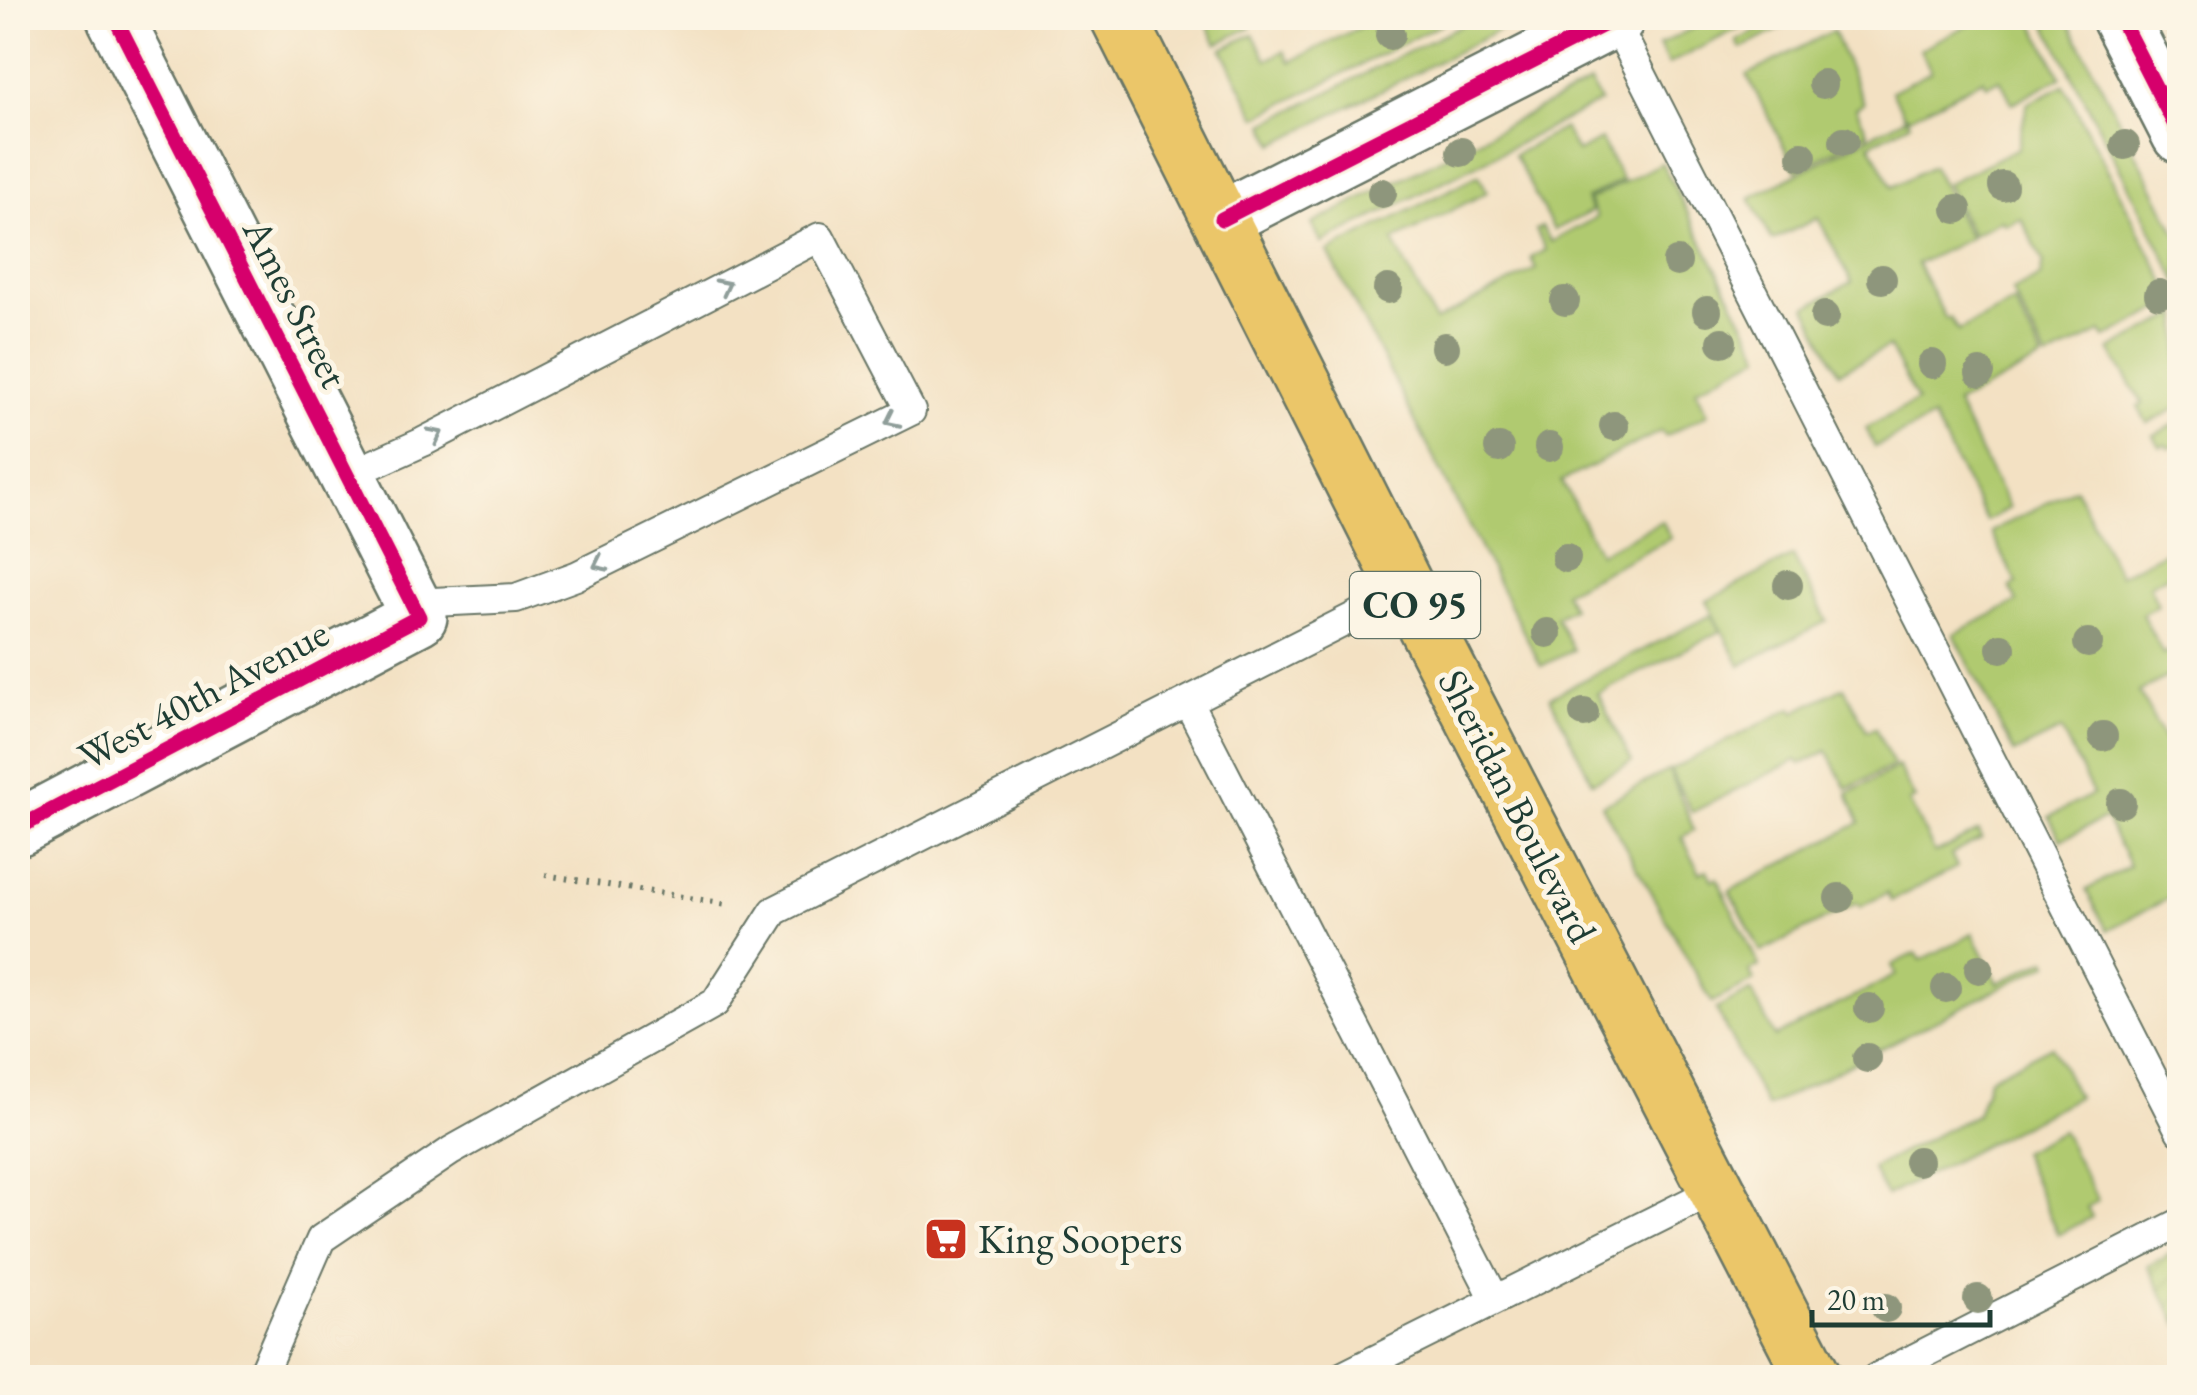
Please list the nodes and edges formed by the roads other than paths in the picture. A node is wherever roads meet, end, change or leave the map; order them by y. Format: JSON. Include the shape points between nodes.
{"nodes":[{"id":1,"x":115,"y":18,"type":"edge"},
{"id":2,"x":1119,"y":18,"type":"edge"},
{"id":3,"x":1615,"y":18,"type":"edge"},
{"id":4,"x":2120,"y":18,"type":"edge"},
{"id":5,"x":2180,"y":135,"type":"edge"},
{"id":6,"x":1222,"y":219,"type":"junction"},
{"id":7,"x":347,"y":476,"type":"junction"},
{"id":8,"x":1407,"y":590,"type":"junction"},
{"id":9,"x":415,"y":610,"type":"junction"},
{"id":10,"x":1188,"y":702,"type":"junction"},
{"id":11,"x":18,"y":828,"type":"edge"},
{"id":12,"x":2180,"y":1132,"type":"edge"},
{"id":13,"x":1716,"y":1189,"type":"junction"},
{"id":14,"x":2180,"y":1223,"type":"edge"},
{"id":15,"x":1495,"y":1299,"type":"junction"},
{"id":16,"x":254,"y":1378,"type":"edge"},
{"id":17,"x":1338,"y":1378,"type":"edge"},
{"id":18,"x":1814,"y":1378,"type":"edge"},
{"id":19,"x":1876,"y":1378,"type":"edge"}],
"edges":[{"from":1,"to":7,"type":"street","name":"Ames Street"},
{"from":2,"to":6,"type":"main road","name":"Sheridan Boulevard","number":"CO 95"},
{"from":3,"to":6,"type":"street"},
{"from":3,"to":12,"type":"lane"},
{"from":4,"to":5,"type":"street"},
{"from":6,"to":8,"type":"main road","name":"Sheridan Boulevard","number":"CO 95"},
{"from":7,"to":9,"type":"street","name":"Ames Street"},
{"from":7,"to":9,"type":"lane","one_way":true,"via":[[820,237],[911,411],[576,576],[516,598]]},
{"from":8,"to":10,"type":"lane"},
{"from":8,"to":13,"type":"main road","name":"Sheridan Boulevard","number":"CO 95"},
{"from":9,"to":11,"type":"street","name":"West 40th Avenue"},
{"from":10,"to":15,"type":"lane"},
{"from":10,"to":16,"type":"lane","via":[[774,911],[715,1003],[452,1152],[321,1239],[262,1374]]},
{"from":13,"to":15,"type":"lane"},
{"from":13,"to":18,"type":"main road","name":"Sheridan Boulevard","number":"CO 95"},
{"from":14,"to":19,"type":"lane"},
{"from":15,"to":17,"type":"lane"}]}
